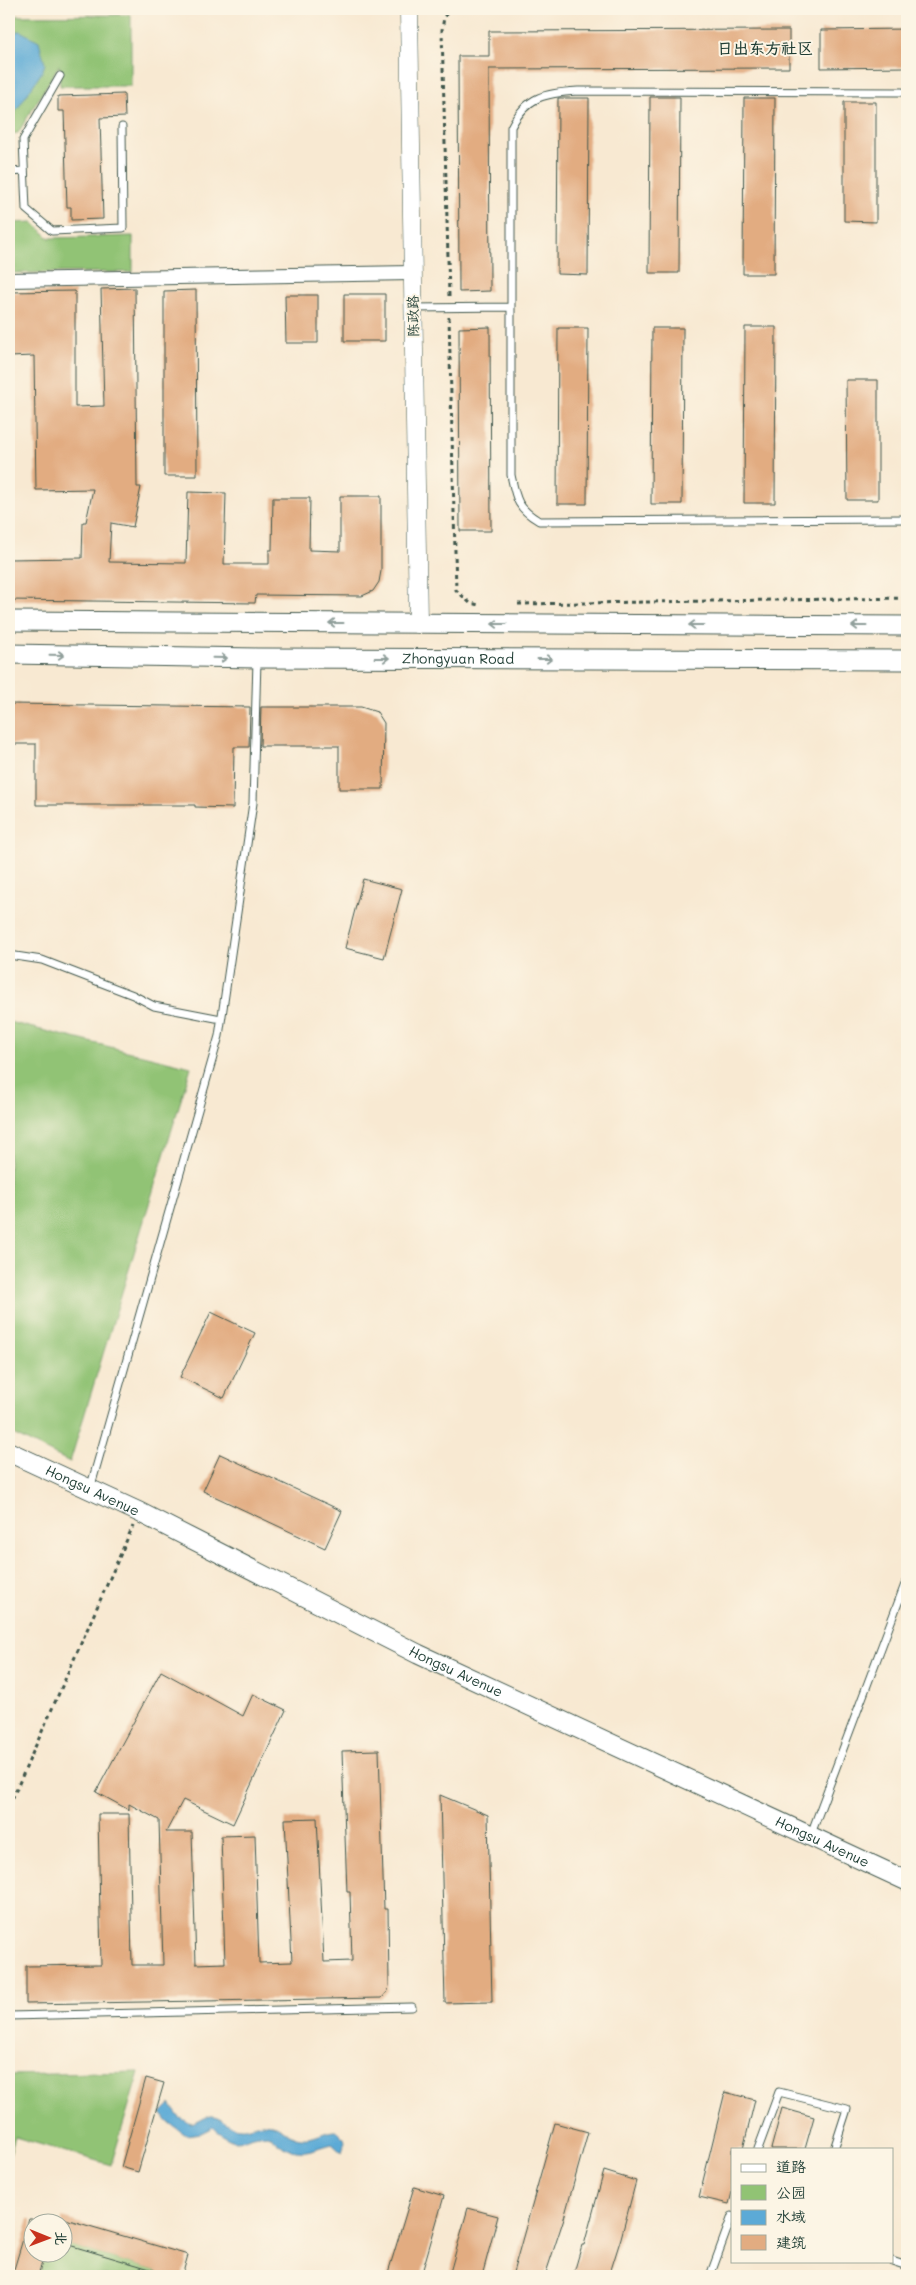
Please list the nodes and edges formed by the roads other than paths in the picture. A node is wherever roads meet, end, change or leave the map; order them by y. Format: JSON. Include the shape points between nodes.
{"nodes":[{"id":1,"x":409,"y":9,"type":"edge"},
{"id":2,"x":60,"y":76,"type":"dead end"},
{"id":3,"x":907,"y":96,"type":"edge"},
{"id":4,"x":122,"y":127,"type":"dead end"},
{"id":5,"x":24,"y":171,"type":"junction"},
{"id":6,"x":9,"y":172,"type":"edge"},
{"id":7,"x":413,"y":273,"type":"junction"},
{"id":8,"x":9,"y":280,"type":"edge"},
{"id":9,"x":510,"y":307,"type":"junction"},
{"id":10,"x":413,"y":308,"type":"junction"},
{"id":11,"x":907,"y":519,"type":"edge"},
{"id":12,"x":9,"y":620,"type":"edge"},
{"id":13,"x":418,"y":624,"type":"junction"},
{"id":14,"x":907,"y":626,"type":"edge"},
{"id":15,"x":9,"y":654,"type":"edge"},
{"id":16,"x":257,"y":658,"type":"junction"},
{"id":17,"x":907,"y":660,"type":"edge"},
{"id":18,"x":9,"y":955,"type":"edge"},
{"id":19,"x":222,"y":1019,"type":"junction"},
{"id":20,"x":9,"y":1452,"type":"edge"},
{"id":21,"x":90,"y":1489,"type":"junction"},
{"id":22,"x":907,"y":1579,"type":"edge"},
{"id":23,"x":810,"y":1836,"type":"junction"},
{"id":24,"x":907,"y":1881,"type":"edge"},
{"id":25,"x":412,"y":2007,"type":"dead end"},
{"id":26,"x":9,"y":2016,"type":"edge"},
{"id":27,"x":758,"y":2148,"type":"edge"},
{"id":28,"x":834,"y":2148,"type":"edge"},
{"id":29,"x":731,"y":2219,"type":"edge"},
{"id":30,"x":894,"y":2262,"type":"edge"},
{"id":31,"x":907,"y":2266,"type":"edge"},
{"id":32,"x":710,"y":2276,"type":"edge"}],
"edges":[{"from":1,"to":7,"type":"street","name":"陈政路"},
{"from":2,"to":5,"type":"lane","via":[[23,140]]},
{"from":3,"to":9,"type":"lane","via":[[902,92],[578,91],[549,93],[529,102],[511,128]]},
{"from":4,"to":5,"type":"lane","via":[[123,228],[52,231],[26,209]]},
{"from":5,"to":6,"type":"lane"},
{"from":7,"to":8,"type":"street"},
{"from":7,"to":10,"type":"street","name":"陈政路"},
{"from":9,"to":10,"type":"lane"},
{"from":9,"to":11,"type":"lane","via":[[511,475],[516,498],[525,513],[539,521]]},
{"from":10,"to":13,"type":"street","name":"陈政路"},
{"from":13,"to":12,"type":"main road","one_way":true},
{"from":14,"to":13,"type":"main road","one_way":true},
{"from":15,"to":16,"type":"main road","name":"Zhongyuan Road","one_way":true},
{"from":16,"to":17,"type":"main road","name":"Zhongyuan Road","one_way":true},
{"from":16,"to":19,"type":"lane","via":[[253,803]]},
{"from":18,"to":19,"type":"lane","via":[[42,960],[154,1006]]},
{"from":19,"to":21,"type":"lane"},
{"from":20,"to":21,"type":"main road","name":"Hongsu Avenue"},
{"from":21,"to":23,"type":"main road","name":"Hongsu Avenue","via":[[418,1654]]},
{"from":22,"to":23,"type":"lane"},
{"from":23,"to":24,"type":"main road","name":"Hongsu Avenue"},
{"from":25,"to":26,"type":"lane"},
{"from":27,"to":28,"type":"lane","via":[[779,2092],[847,2109]]},
{"from":29,"to":32,"type":"lane"},
{"from":30,"to":31,"type":"lane"}]}
